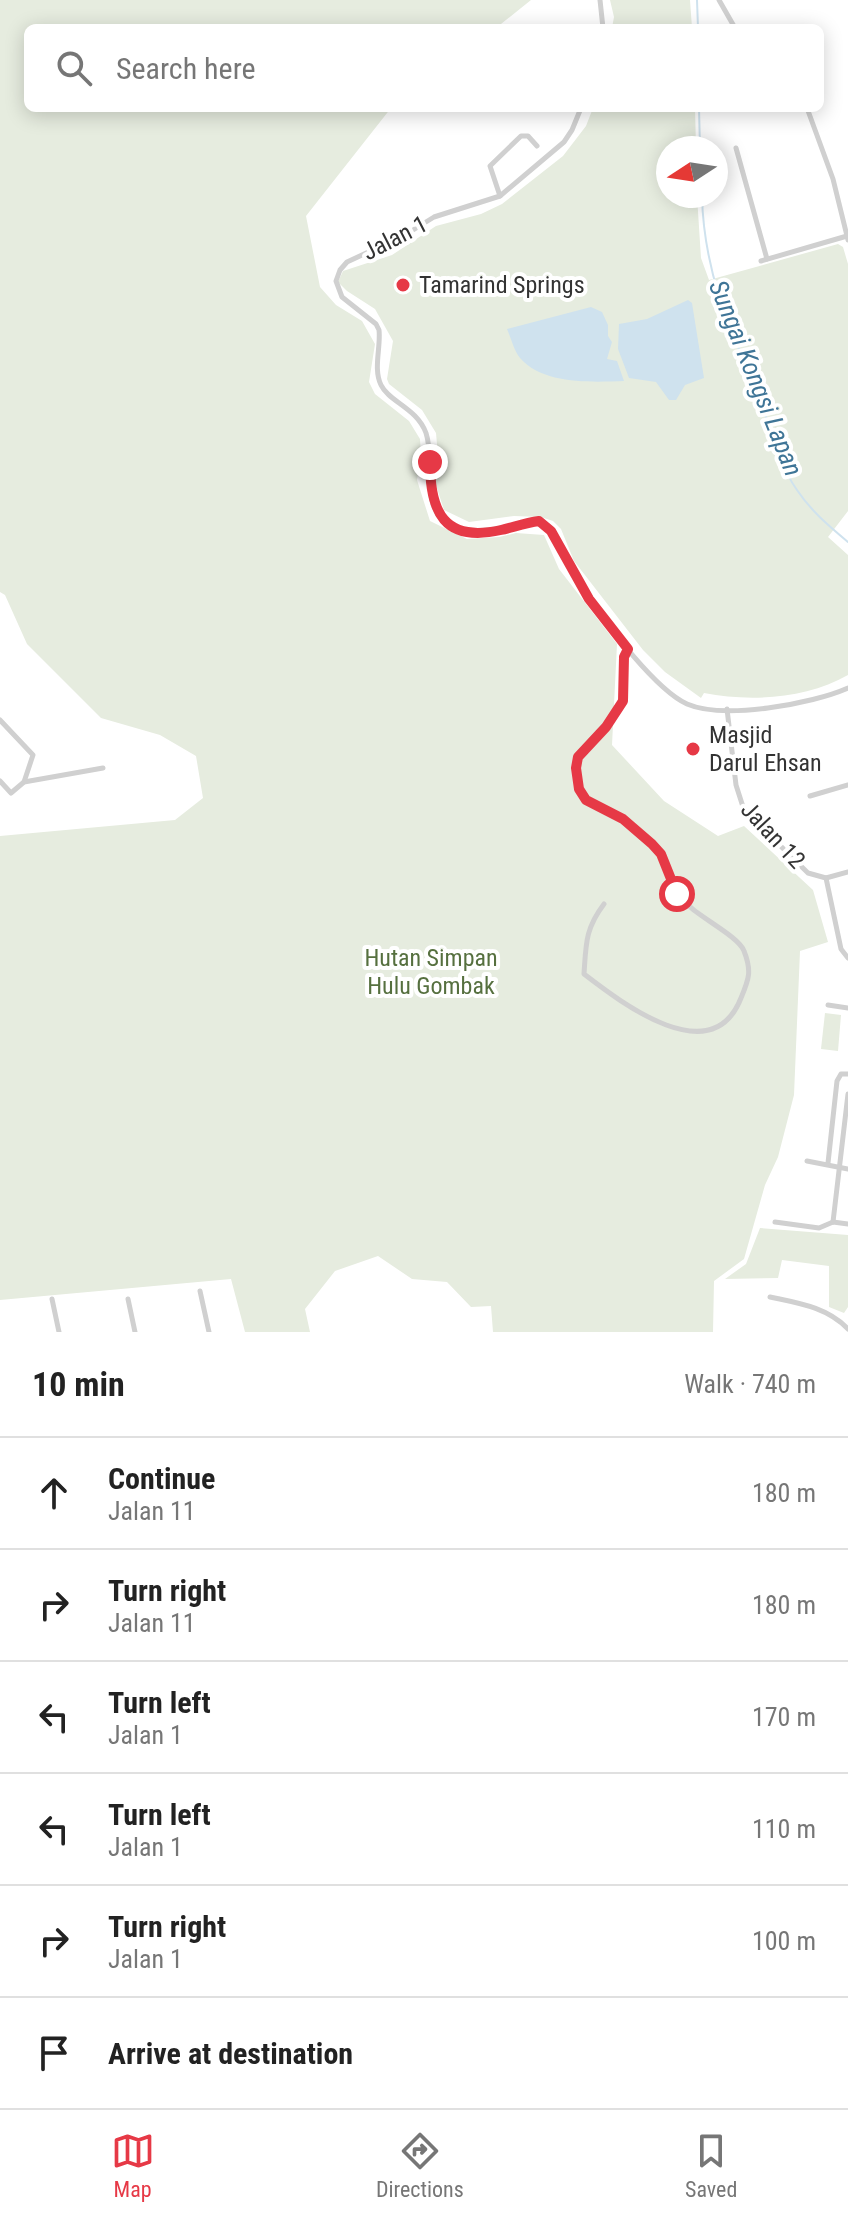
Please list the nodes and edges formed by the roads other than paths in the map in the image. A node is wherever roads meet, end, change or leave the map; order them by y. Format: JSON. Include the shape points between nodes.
{"nodes":[{"id":1,"x":600,"y":0,"type":"edge"},
{"id":2,"x":719,"y":0,"type":"edge"},
{"id":3,"x":603,"y":24,"type":"edge"},
{"id":4,"x":733,"y":24,"type":"edge"},
{"id":5,"x":578,"y":112,"type":"edge"},
{"id":6,"x":808,"y":112,"type":"edge"},
{"id":7,"x":537,"y":146,"type":"dead end"},
{"id":8,"x":736,"y":148,"type":"dead end"},
{"id":9,"x":500,"y":196,"type":"junction"},
{"id":10,"x":847,"y":238,"type":"edge"},
{"id":11,"x":628,"y":649,"type":"junction"},
{"id":12,"x":848,"y":688,"type":"edge"},
{"id":13,"x":727,"y":709,"type":"junction"},
{"id":14,"x":0,"y":720,"type":"edge"},
{"id":15,"x":103,"y":768,"type":"dead end"},
{"id":16,"x":0,"y":781,"type":"edge"},
{"id":17,"x":24,"y":782,"type":"junction"},
{"id":18,"x":848,"y":785,"type":"edge"},
{"id":19,"x":810,"y":796,"type":"dead end"},
{"id":20,"x":848,"y":872,"type":"edge"},
{"id":21,"x":826,"y":878,"type":"junction"},
{"id":22,"x":604,"y":904,"type":"dead end"},
{"id":23,"x":848,"y":958,"type":"edge"},
{"id":24,"x":828,"y":1005,"type":"dead end"},
{"id":25,"x":848,"y":1008,"type":"edge"},
{"id":26,"x":848,"y":1074,"type":"edge"},
{"id":27,"x":848,"y":1094,"type":"edge"},
{"id":28,"x":847,"y":1115,"type":"edge"},
{"id":29,"x":807,"y":1161,"type":"dead end"},
{"id":30,"x":828,"y":1163,"type":"junction"},
{"id":31,"x":839,"y":1168,"type":"junction"},
{"id":32,"x":848,"y":1169,"type":"edge"},
{"id":33,"x":775,"y":1222,"type":"dead end"},
{"id":34,"x":833,"y":1222,"type":"junction"},
{"id":35,"x":848,"y":1224,"type":"edge"},
{"id":36,"x":200,"y":1291,"type":"dead end"},
{"id":37,"x":770,"y":1297,"type":"dead end"},
{"id":38,"x":52,"y":1299,"type":"dead end"},
{"id":39,"x":128,"y":1299,"type":"dead end"},
{"id":40,"x":848,"y":1329,"type":"edge"},
{"id":41,"x":59,"y":1332,"type":"edge"},
{"id":42,"x":135,"y":1332,"type":"edge"},
{"id":43,"x":209,"y":1332,"type":"edge"}],
"edges":[{"from":1,"to":3,"type":"street"},
{"from":2,"to":4,"type":"street"},
{"from":5,"to":9,"type":"street","name":"Jalan 1","via":[[564,142]]},
{"from":6,"to":10,"type":"street"},
{"from":7,"to":9,"type":"street","via":[[521,136],[490,166]]},
{"from":8,"to":10,"type":"street","via":[[764,260]]},
{"from":9,"to":11,"type":"street","name":"Jalan 1","via":[[434,217],[347,262],[337,289],[376,324],[379,381],[425,431],[430,490],[441,518],[462,532],[476,533],[539,521],[551,531],[589,599]]},
{"from":11,"to":13,"type":"street","name":"Jalan 1","via":[[686,704]]},
{"from":11,"to":22,"type":"street","via":[[623,701],[578,757],[579,789],[586,800],[623,819],[652,844],[677,894],[740,944],[750,975],[728,1021],[704,1031],[647,1019],[584,974],[586,939]]},
{"from":12,"to":13,"type":"street","name":"Jalan 1","via":[[794,705]]},
{"from":13,"to":21,"type":"street","name":"Jalan 12","via":[[744,810],[808,873]]},
{"from":14,"to":17,"type":"street","via":[[33,755]]},
{"from":15,"to":17,"type":"street"},
{"from":16,"to":17,"type":"street","via":[[11,793]]},
{"from":18,"to":19,"type":"street"},
{"from":20,"to":21,"type":"street","name":"Jalan 12"},
{"from":21,"to":23,"type":"street","via":[[841,949]]},
{"from":24,"to":25,"type":"street"},
{"from":26,"to":30,"type":"street","via":[[837,1081]]},
{"from":27,"to":28,"type":"street"},
{"from":28,"to":31,"type":"street"},
{"from":29,"to":30,"type":"street"},
{"from":30,"to":31,"type":"street"},
{"from":31,"to":32,"type":"street"},
{"from":31,"to":34,"type":"street"},
{"from":33,"to":34,"type":"street","via":[[819,1228]]},
{"from":34,"to":35,"type":"street"},
{"from":36,"to":43,"type":"street"},
{"from":37,"to":40,"type":"street","via":[[814,1307]]},
{"from":38,"to":41,"type":"street"},
{"from":39,"to":42,"type":"street"}]}
